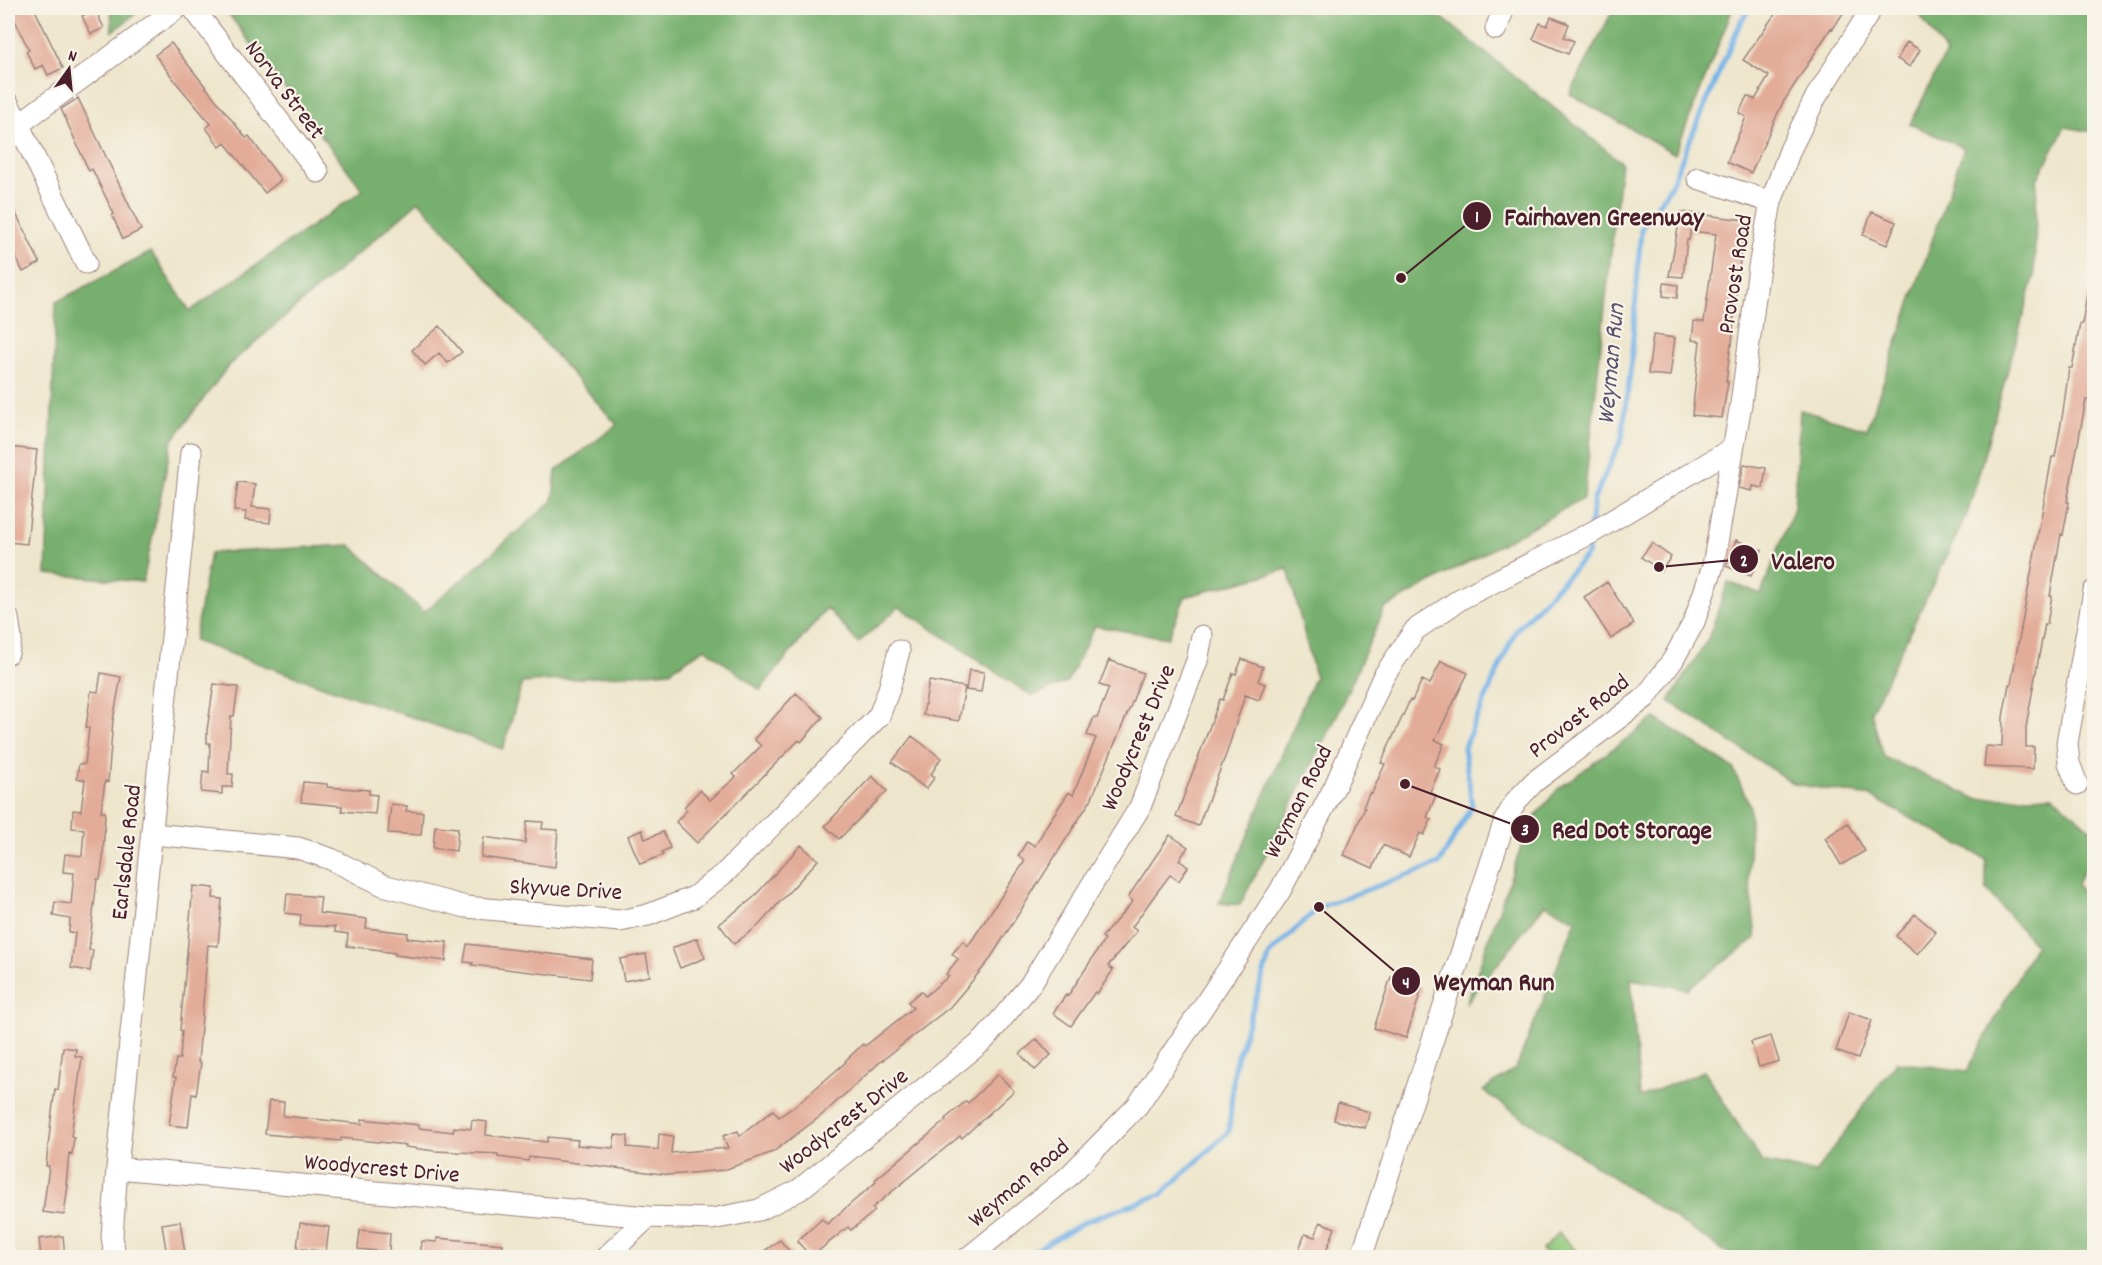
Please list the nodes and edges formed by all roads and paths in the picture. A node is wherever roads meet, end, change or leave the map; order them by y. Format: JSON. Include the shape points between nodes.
{"nodes":[{"id":1,"x":177,"y":8,"type":"edge"},
{"id":2,"x":193,"y":8,"type":"edge"},
{"id":3,"x":1504,"y":8,"type":"edge"},
{"id":4,"x":1872,"y":8,"type":"edge"},
{"id":5,"x":1496,"y":29,"type":"dead end"},
{"id":6,"x":8,"y":103,"type":"edge"},
{"id":7,"x":18,"y":125,"type":"junction"},
{"id":8,"x":318,"y":172,"type":"dead end"},
{"id":9,"x":1698,"y":178,"type":"dead end"},
{"id":10,"x":1771,"y":202,"type":"junction"},
{"id":11,"x":86,"y":263,"type":"dead end"},
{"id":12,"x":1733,"y":448,"type":"junction"},
{"id":13,"x":191,"y":453,"type":"dead end"},
{"id":14,"x":2094,"y":591,"type":"edge"},
{"id":15,"x":8,"y":618,"type":"edge"},
{"id":16,"x":1202,"y":636,"type":"dead end"},
{"id":17,"x":899,"y":651,"type":"dead end"},
{"id":18,"x":8,"y":652,"type":"edge"},
{"id":19,"x":2077,"y":784,"type":"dead end"},
{"id":20,"x":153,"y":834,"type":"junction"},
{"id":21,"x":117,"y":1168,"type":"junction"},
{"id":22,"x":648,"y":1217,"type":"junction"},
{"id":23,"x":115,"y":1257,"type":"edge"},
{"id":24,"x":605,"y":1257,"type":"edge"},
{"id":25,"x":968,"y":1257,"type":"edge"},
{"id":26,"x":1361,"y":1257,"type":"edge"}],
"edges":[{"from":1,"to":7,"type":"street"},
{"from":2,"to":8,"type":"street","name":"Norva Street"},
{"from":3,"to":5,"type":"street"},
{"from":4,"to":10,"type":"street","name":"Provost Road","via":[[1816,97],[1790,150]]},
{"from":6,"to":7,"type":"street"},
{"from":7,"to":11,"type":"street"},
{"from":9,"to":10,"type":"street"},
{"from":10,"to":12,"type":"street","name":"Provost Road"},
{"from":12,"to":25,"type":"street","name":"Weyman Road","via":[[1567,546],[1462,598],[1415,630],[1383,677],[1335,786],[1280,891],[1138,1105],[1068,1177]]},
{"from":12,"to":26,"type":"street","name":"Provost Road","via":[[1713,566],[1694,622],[1673,660],[1636,707],[1534,782],[1505,820]]},
{"from":13,"to":20,"type":"street","name":"Earlsdale Road"},
{"from":14,"to":19,"type":"street","via":[[2067,743]]},
{"from":15,"to":18,"type":"street"},
{"from":16,"to":22,"type":"street","name":"Woodycrest Drive","via":[[1197,661],[1140,807],[1030,985],[984,1040],[799,1190],[759,1210],[712,1219]]},
{"from":17,"to":20,"type":"street","name":"Skyvue Drive","via":[[879,716],[726,872],[694,897],[648,915],[620,921],[466,907],[383,885],[331,859],[298,848]]},
{"from":20,"to":21,"type":"street","name":"Earlsdale Road"},
{"from":21,"to":22,"type":"street","name":"Woodycrest Drive"},
{"from":21,"to":23,"type":"street","name":"Earlsdale Road","via":[[112,1236]]},
{"from":22,"to":24,"type":"street"}]}
